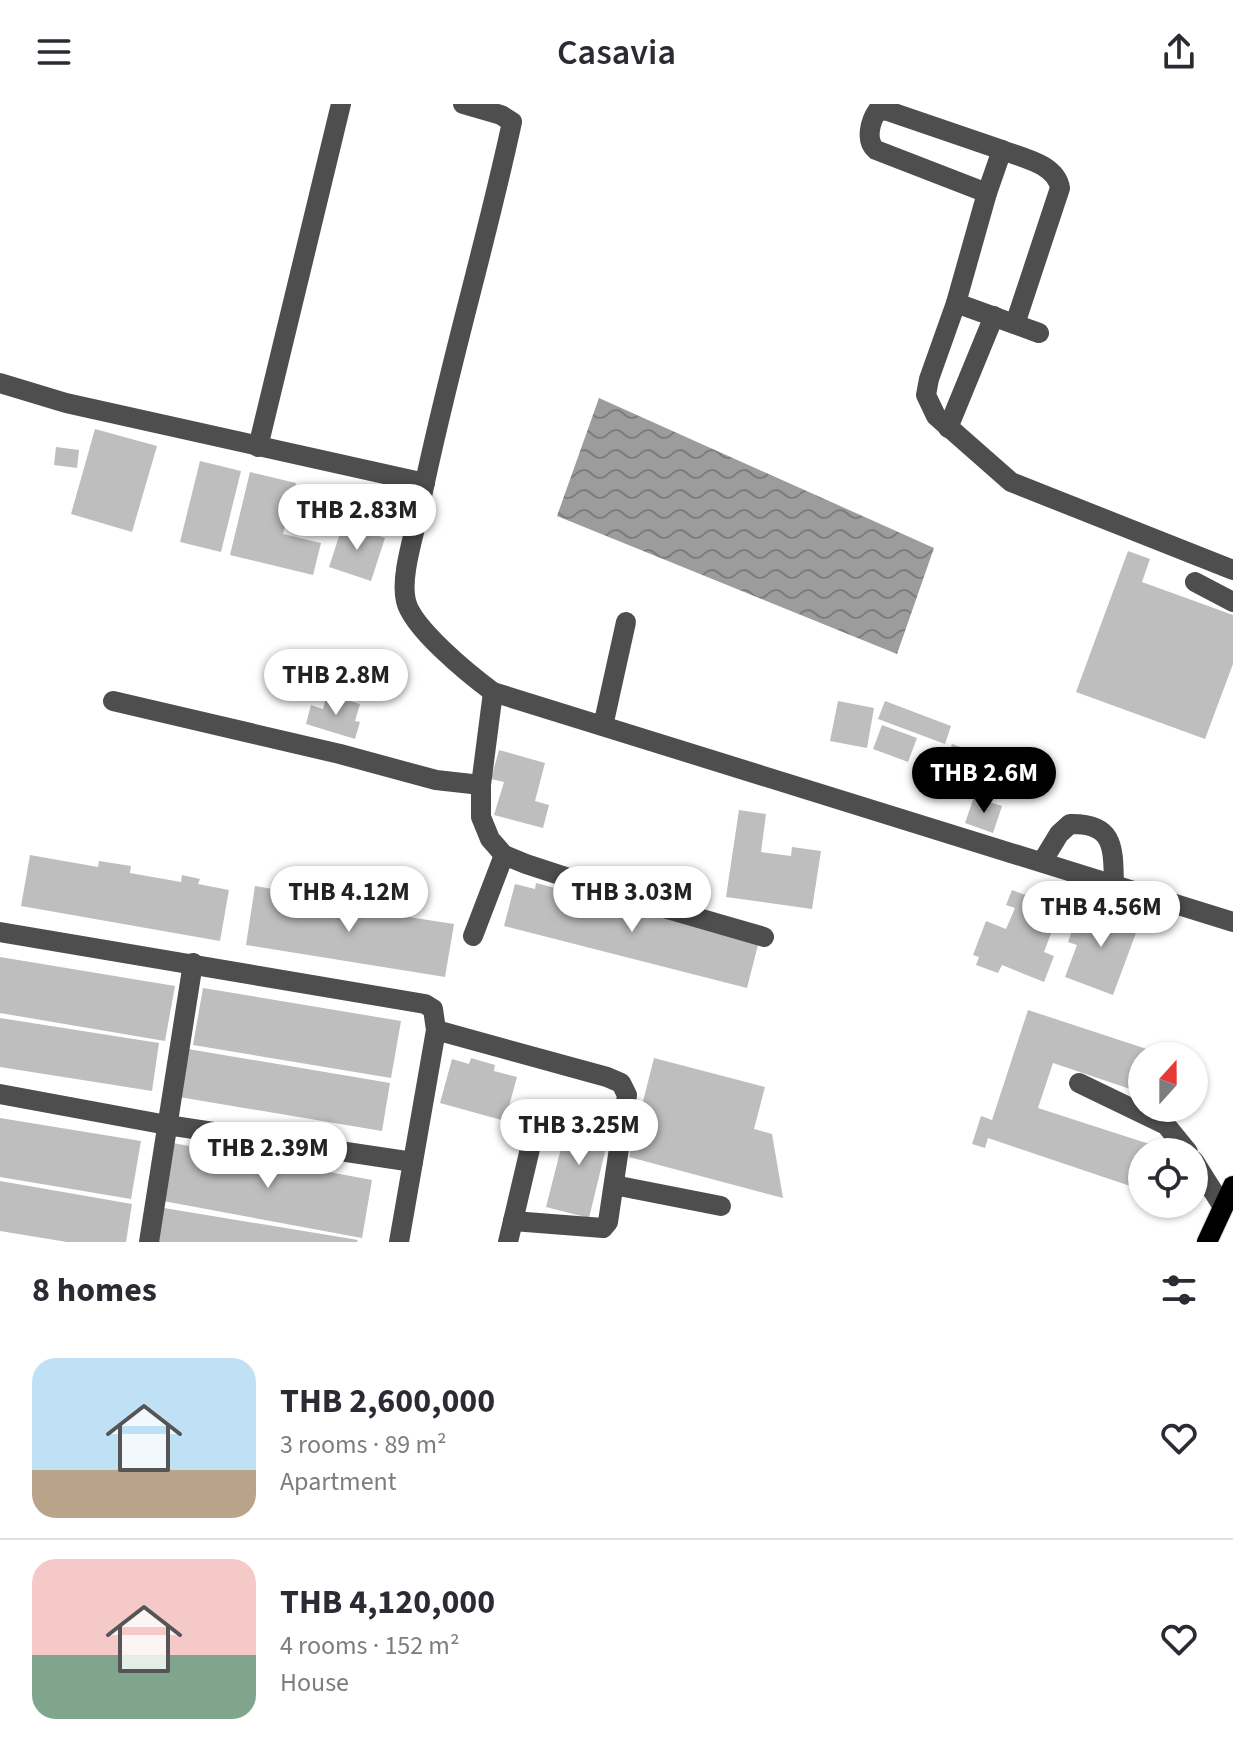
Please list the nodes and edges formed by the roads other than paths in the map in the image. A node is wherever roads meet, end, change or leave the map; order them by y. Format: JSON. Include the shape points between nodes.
{"nodes":[{"id":1,"x":341,"y":104,"type":"edge"},
{"id":2,"x":463,"y":104,"type":"edge"},
{"id":3,"x":1002,"y":150,"type":"junction"},
{"id":4,"x":987,"y":193,"type":"junction"},
{"id":5,"x":956,"y":303,"type":"junction"},
{"id":6,"x":994,"y":316,"type":"junction"},
{"id":7,"x":1015,"y":324,"type":"junction"},
{"id":8,"x":1039,"y":333,"type":"dead end"},
{"id":9,"x":0,"y":383,"type":"edge"},
{"id":10,"x":948,"y":428,"type":"junction"},
{"id":11,"x":258,"y":447,"type":"junction"},
{"id":12,"x":425,"y":483,"type":"junction"},
{"id":13,"x":1233,"y":570,"type":"edge"},
{"id":14,"x":1195,"y":582,"type":"dead end"},
{"id":15,"x":1233,"y":602,"type":"edge"},
{"id":16,"x":626,"y":622,"type":"dead end"},
{"id":17,"x":493,"y":692,"type":"junction"},
{"id":18,"x":113,"y":701,"type":"dead end"},
{"id":19,"x":603,"y":726,"type":"junction"},
{"id":20,"x":481,"y":785,"type":"junction"},
{"id":21,"x":504,"y":855,"type":"junction"},
{"id":22,"x":1042,"y":862,"type":"junction"},
{"id":23,"x":1114,"y":884,"type":"junction"},
{"id":24,"x":1233,"y":922,"type":"edge"},
{"id":25,"x":0,"y":932,"type":"edge"},
{"id":26,"x":473,"y":936,"type":"dead end"},
{"id":27,"x":764,"y":937,"type":"dead end"},
{"id":28,"x":193,"y":963,"type":"junction"},
{"id":29,"x":436,"y":1030,"type":"junction"},
{"id":30,"x":1079,"y":1083,"type":"dead end"},
{"id":31,"x":0,"y":1094,"type":"edge"},
{"id":32,"x":537,"y":1119,"type":"dead end"},
{"id":33,"x":167,"y":1125,"type":"junction"},
{"id":34,"x":1177,"y":1138,"type":"edge"},
{"id":35,"x":413,"y":1162,"type":"junction"},
{"id":36,"x":1208,"y":1183,"type":"edge"},
{"id":37,"x":614,"y":1185,"type":"junction"},
{"id":38,"x":1233,"y":1186,"type":"edge"},
{"id":39,"x":721,"y":1206,"type":"dead end"},
{"id":40,"x":1223,"y":1207,"type":"junction"},
{"id":41,"x":513,"y":1221,"type":"junction"},
{"id":42,"x":149,"y":1242,"type":"edge"},
{"id":43,"x":399,"y":1242,"type":"edge"},
{"id":44,"x":508,"y":1242,"type":"edge"},
{"id":45,"x":1207,"y":1242,"type":"edge"}],
"edges":[{"from":1,"to":11,"type":"street"},
{"from":2,"to":12,"type":"street","via":[[512,122]]},
{"from":3,"to":4,"type":"street"},
{"from":3,"to":4,"type":"street","via":[[888,111],[878,110],[873,116],[869,139],[876,150]]},
{"from":3,"to":7,"type":"street","via":[[1053,171],[1060,188]]},
{"from":4,"to":5,"type":"street"},
{"from":5,"to":6,"type":"street"},
{"from":5,"to":10,"type":"street","via":[[926,395]]},
{"from":6,"to":7,"type":"street"},
{"from":6,"to":10,"type":"street"},
{"from":7,"to":8,"type":"street"},
{"from":9,"to":11,"type":"street"},
{"from":10,"to":13,"type":"street","via":[[1011,482]]},
{"from":11,"to":12,"type":"street"},
{"from":12,"to":17,"type":"street","via":[[404,586],[406,603],[419,624]]},
{"from":14,"to":15,"type":"street"},
{"from":16,"to":19,"type":"street"},
{"from":17,"to":19,"type":"street"},
{"from":17,"to":20,"type":"street"},
{"from":18,"to":20,"type":"street","via":[[436,780]]},
{"from":19,"to":22,"type":"street"},
{"from":20,"to":21,"type":"street","via":[[481,817]]},
{"from":21,"to":26,"type":"street"},
{"from":21,"to":27,"type":"street"},
{"from":22,"to":23,"type":"street"},
{"from":22,"to":23,"type":"street","via":[[1070,824],[1089,824],[1113,848]]},
{"from":23,"to":24,"type":"street"},
{"from":25,"to":28,"type":"street"},
{"from":28,"to":29,"type":"street","via":[[425,1004],[433,1009]]},
{"from":28,"to":33,"type":"street"},
{"from":29,"to":35,"type":"street"},
{"from":29,"to":37,"type":"street","via":[[621,1083],[627,1095]]},
{"from":30,"to":34,"type":"street","via":[[1166,1125]]},
{"from":31,"to":33,"type":"street"},
{"from":32,"to":41,"type":"street"},
{"from":33,"to":35,"type":"street"},
{"from":33,"to":42,"type":"street"},
{"from":35,"to":43,"type":"street"},
{"from":36,"to":40,"type":"street"},
{"from":37,"to":39,"type":"street"},
{"from":37,"to":41,"type":"street","via":[[603,1228]]},
{"from":38,"to":40,"type":"main road"},
{"from":40,"to":45,"type":"main road"},
{"from":41,"to":44,"type":"street"}]}
